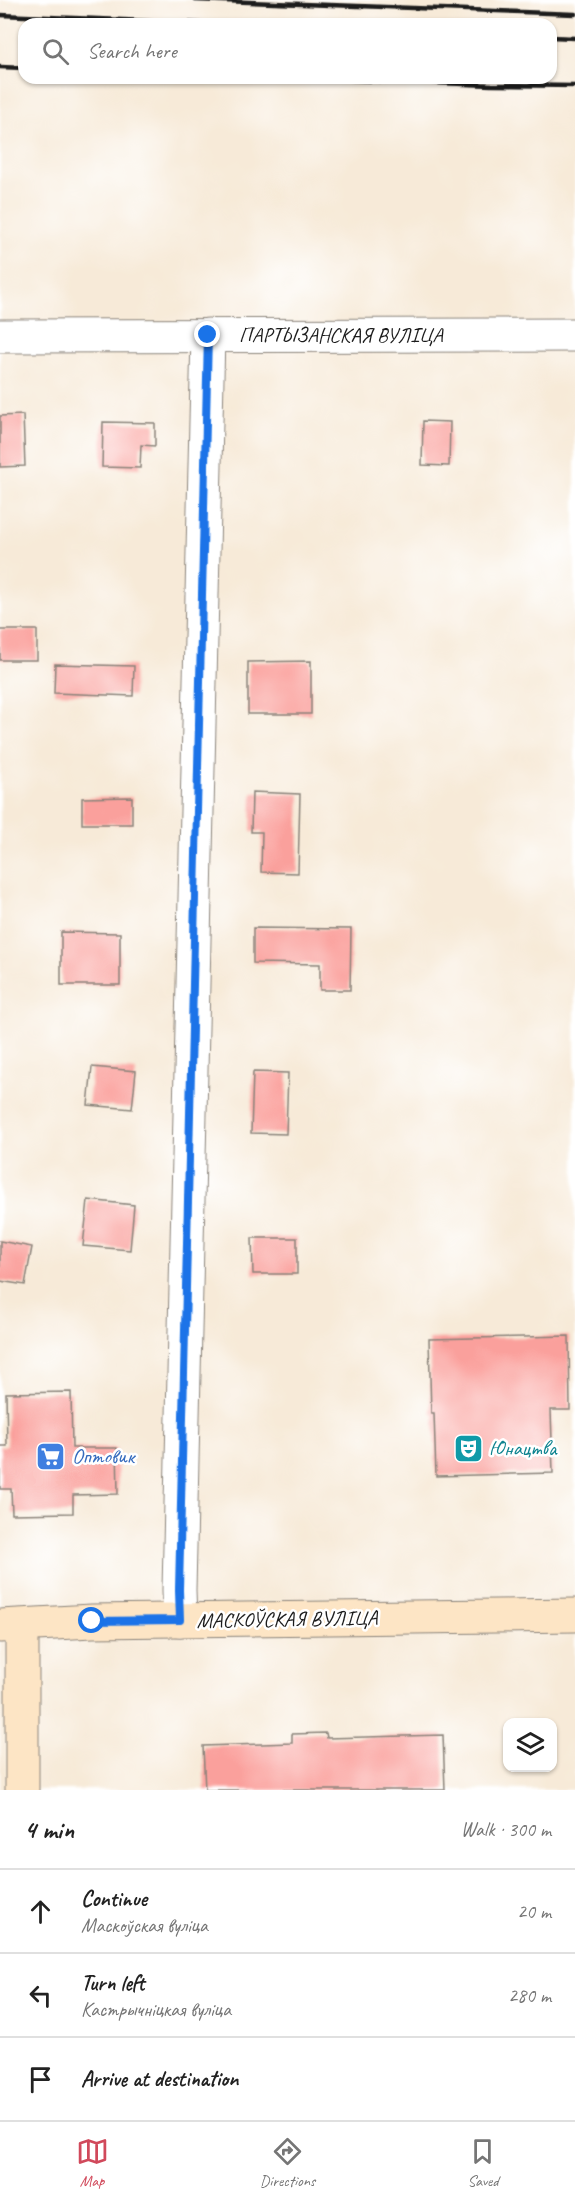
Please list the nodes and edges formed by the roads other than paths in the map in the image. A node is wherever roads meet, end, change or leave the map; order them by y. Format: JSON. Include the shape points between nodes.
{"nodes":[{"id":1,"x":208,"y":335,"type":"junction"},
{"id":2,"x":575,"y":335,"type":"edge"},
{"id":3,"x":0,"y":336,"type":"edge"},
{"id":4,"x":575,"y":1615,"type":"edge"},
{"id":5,"x":180,"y":1620,"type":"junction"},
{"id":6,"x":11,"y":1626,"type":"edge"},
{"id":7,"x":22,"y":1790,"type":"edge"}],
"edges":[{"from":1,"to":2,"type":"street","name":"ПАРТЫЗАНСКАЯ ВУЛІЦА"},
{"from":1,"to":3,"type":"street","name":"ПАРТЫЗАНСКАЯ ВУЛІЦА"},
{"from":1,"to":5,"type":"street"},
{"from":4,"to":5,"type":"main road","name":"МАСКОЎСКАЯ ВУЛІЦА"},
{"from":5,"to":6,"type":"main road","name":"МАСКОЎСКАЯ ВУЛІЦА"},
{"from":6,"to":7,"type":"main road"}]}
